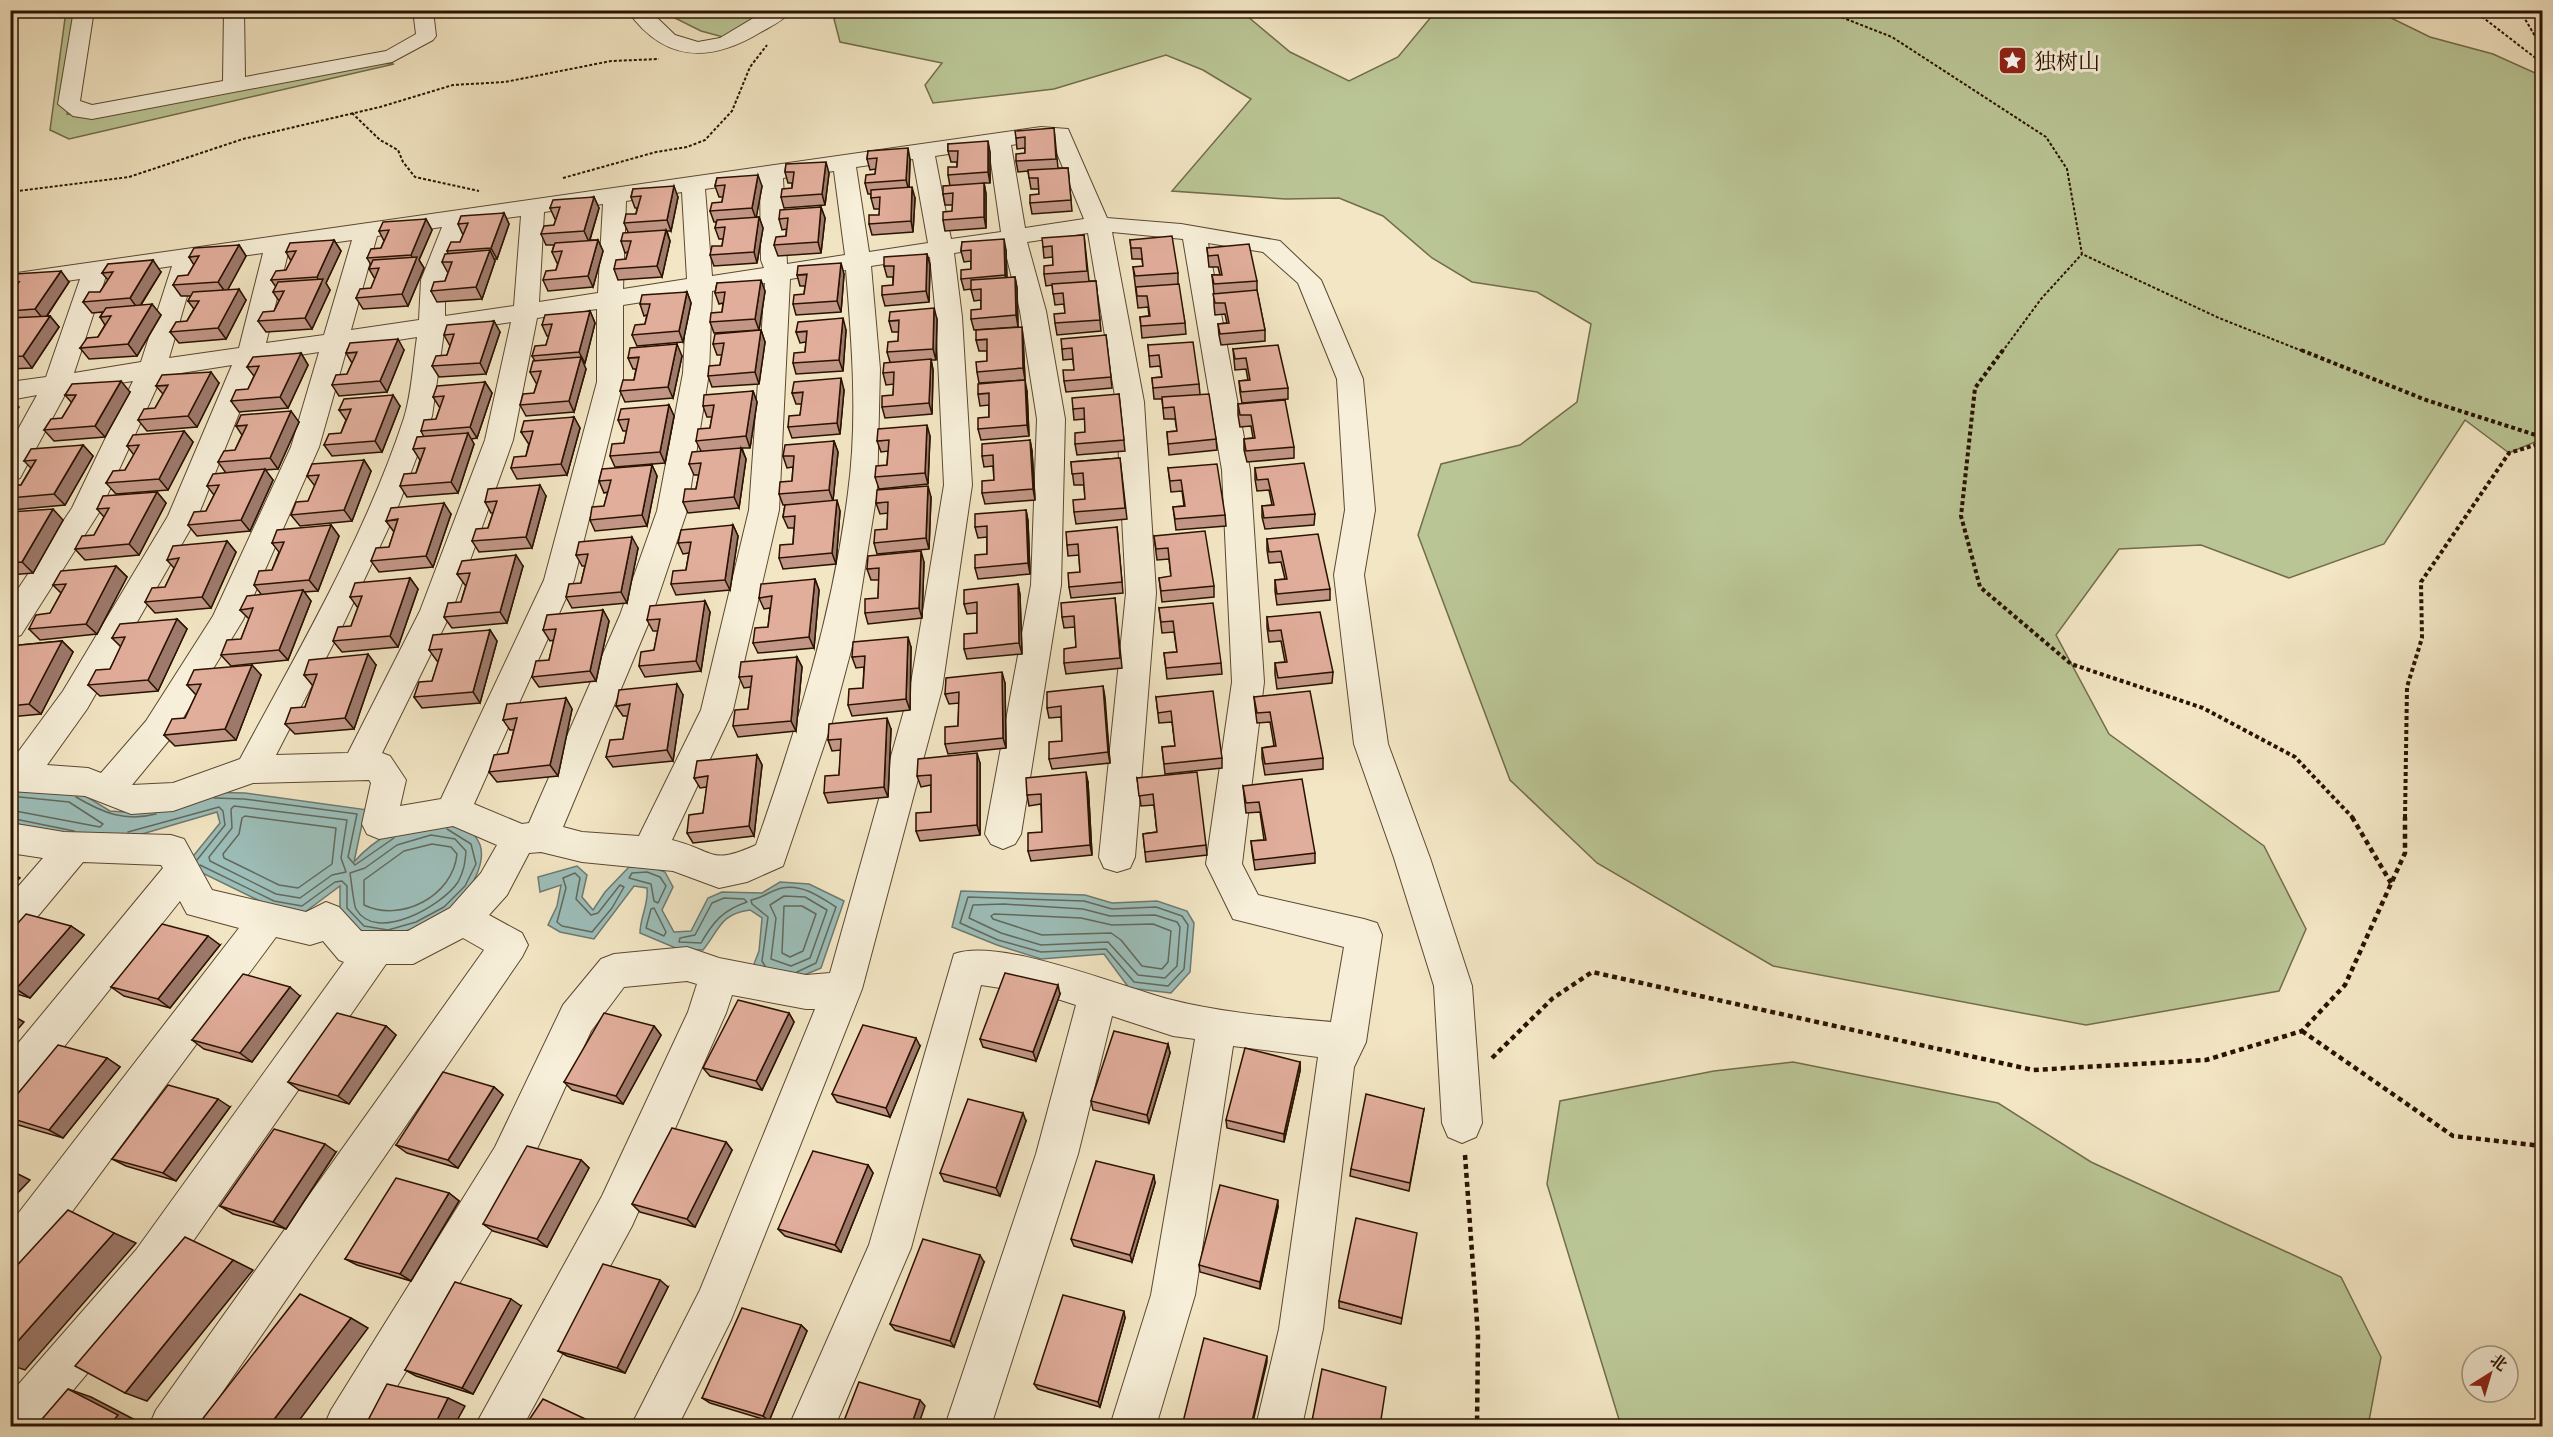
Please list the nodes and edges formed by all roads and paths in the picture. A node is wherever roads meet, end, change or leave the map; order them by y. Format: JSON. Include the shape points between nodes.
{"nodes":[{"id":1,"x":84,"y":10,"type":"edge"},
{"id":2,"x":234,"y":10,"type":"edge"},
{"id":3,"x":637,"y":10,"type":"edge"},
{"id":4,"x":782,"y":10,"type":"edge"},
{"id":5,"x":813,"y":10,"type":"edge"},
{"id":6,"x":1823,"y":10,"type":"edge"},
{"id":7,"x":2463,"y":10,"type":"edge"},
{"id":8,"x":2523,"y":10,"type":"edge"},
{"id":9,"x":427,"y":11,"type":"edge"},
{"id":10,"x":805,"y":15,"type":"dead end"},
{"id":11,"x":766,"y":39,"type":"dead end"},
{"id":12,"x":2542,"y":48,"type":"edge"},
{"id":13,"x":667,"y":58,"type":"dead end"},
{"id":14,"x":2542,"y":63,"type":"edge"},
{"id":15,"x":234,"y":86,"type":"junction"},
{"id":16,"x":351,"y":113,"type":"junction"},
{"id":17,"x":999,"y":140,"type":"junction"},
{"id":18,"x":923,"y":151,"type":"junction"},
{"id":19,"x":844,"y":162,"type":"junction"},
{"id":20,"x":771,"y":172,"type":"junction"},
{"id":21,"x":559,"y":179,"type":"dead end"},
{"id":22,"x":693,"y":184,"type":"junction"},
{"id":23,"x":483,"y":191,"type":"dead end"},
{"id":24,"x":10,"y":192,"type":"edge"},
{"id":25,"x":615,"y":195,"type":"junction"},
{"id":26,"x":533,"y":207,"type":"junction"},
{"id":27,"x":458,"y":218,"type":"junction"},
{"id":28,"x":1098,"y":224,"type":"junction"},
{"id":29,"x":367,"y":231,"type":"junction"},
{"id":30,"x":1194,"y":233,"type":"junction"},
{"id":31,"x":1014,"y":237,"type":"junction"},
{"id":32,"x":278,"y":243,"type":"junction"},
{"id":33,"x":941,"y":248,"type":"junction"},
{"id":34,"x":2082,"y":255,"type":"junction"},
{"id":35,"x":187,"y":256,"type":"junction"},
{"id":36,"x":858,"y":261,"type":"junction"},
{"id":37,"x":96,"y":269,"type":"junction"},
{"id":38,"x":778,"y":272,"type":"junction"},
{"id":39,"x":10,"y":282,"type":"edge"},
{"id":40,"x":700,"y":284,"type":"junction"},
{"id":41,"x":610,"y":298,"type":"junction"},
{"id":42,"x":526,"y":311,"type":"junction"},
{"id":43,"x":432,"y":326,"type":"junction"},
{"id":44,"x":338,"y":340,"type":"junction"},
{"id":45,"x":250,"y":354,"type":"junction"},
{"id":46,"x":152,"y":369,"type":"junction"},
{"id":47,"x":57,"y":384,"type":"junction"},
{"id":48,"x":10,"y":391,"type":"edge"},
{"id":49,"x":2542,"y":437,"type":"edge"},
{"id":50,"x":2542,"y":443,"type":"edge"},
{"id":51,"x":10,"y":471,"type":"edge"},
{"id":52,"x":10,"y":627,"type":"edge"},
{"id":53,"x":358,"y":766,"type":"junction"},
{"id":54,"x":252,"y":769,"type":"junction"},
{"id":55,"x":16,"y":776,"type":"edge"},
{"id":56,"x":107,"y":790,"type":"junction"},
{"id":57,"x":453,"y":812,"type":"junction"},
{"id":58,"x":1004,"y":834,"type":"dead end"},
{"id":59,"x":10,"y":838,"type":"edge"},
{"id":60,"x":530,"y":838,"type":"junction"},
{"id":61,"x":75,"y":847,"type":"junction"},
{"id":62,"x":649,"y":852,"type":"junction"},
{"id":63,"x":1116,"y":857,"type":"dead end"},
{"id":64,"x":182,"y":871,"type":"junction"},
{"id":65,"x":2391,"y":883,"type":"junction"},
{"id":66,"x":463,"y":918,"type":"junction"},
{"id":67,"x":268,"y":920,"type":"junction"},
{"id":68,"x":10,"y":923,"type":"edge"},
{"id":69,"x":376,"y":948,"type":"junction"},
{"id":70,"x":719,"y":975,"type":"junction"},
{"id":71,"x":843,"y":989,"type":"junction"},
{"id":72,"x":1098,"y":995,"type":"junction"},
{"id":73,"x":1217,"y":1025,"type":"junction"},
{"id":74,"x":2302,"y":1031,"type":"junction"},
{"id":75,"x":1347,"y":1042,"type":"junction"},
{"id":76,"x":1489,"y":1065,"type":"dead end"},
{"id":77,"x":10,"y":1084,"type":"edge"},
{"id":78,"x":1462,"y":1123,"type":"joint"},
{"id":79,"x":2542,"y":1146,"type":"edge"},
{"id":80,"x":10,"y":1260,"type":"edge"},
{"id":81,"x":13,"y":1426,"type":"edge"},
{"id":82,"x":172,"y":1426,"type":"edge"},
{"id":83,"x":347,"y":1426,"type":"edge"},
{"id":84,"x":498,"y":1426,"type":"edge"},
{"id":85,"x":654,"y":1426,"type":"edge"},
{"id":86,"x":812,"y":1426,"type":"edge"},
{"id":87,"x":968,"y":1426,"type":"edge"},
{"id":88,"x":1133,"y":1426,"type":"edge"},
{"id":89,"x":1279,"y":1426,"type":"edge"},
{"id":90,"x":1477,"y":1426,"type":"edge"}],
"edges":[{"from":1,"to":15,"type":"lane","via":[[69,104],[74,108],[92,112]]},
{"from":2,"to":15,"type":"lane"},
{"from":3,"to":4,"type":"lane","via":[[667,39],[700,50],[722,45]]},
{"from":5,"to":10,"type":"path"},
{"from":6,"to":34,"type":"path","via":[[1892,37],[2046,137],[2067,169]]},
{"from":7,"to":14,"type":"path","via":[[2481,16]]},
{"from":8,"to":12,"type":"path","via":[[2524,19]]},
{"from":9,"to":15,"type":"lane","via":[[426,36],[392,56]]},
{"from":11,"to":21,"type":"path","via":[[767,48],[750,68],[732,111],[705,140]]},
{"from":13,"to":16,"type":"path","via":[[611,61],[505,82],[453,85]]},
{"from":16,"to":23,"type":"path","via":[[380,140],[398,150],[415,177]]},
{"from":16,"to":24,"type":"path","via":[[243,139],[129,177]]},
{"from":17,"to":18,"type":"lane"},
{"from":17,"to":28,"type":"lane","via":[[1060,134]]},
{"from":17,"to":31,"type":"lane"},
{"from":18,"to":19,"type":"lane"},
{"from":18,"to":33,"type":"lane"},
{"from":19,"to":20,"type":"lane"},
{"from":19,"to":36,"type":"lane"},
{"from":20,"to":22,"type":"lane"},
{"from":20,"to":38,"type":"lane","via":[[773,260]]},
{"from":22,"to":25,"type":"lane"},
{"from":22,"to":40,"type":"lane"},
{"from":25,"to":26,"type":"lane"},
{"from":25,"to":41,"type":"lane"},
{"from":26,"to":27,"type":"lane"},
{"from":26,"to":42,"type":"lane"},
{"from":27,"to":29,"type":"lane"},
{"from":27,"to":43,"type":"lane","via":[[433,280]]},
{"from":28,"to":30,"type":"lane"},
{"from":28,"to":31,"type":"lane"},
{"from":28,"to":63,"type":"lane","via":[[1130,402],[1141,593]]},
{"from":29,"to":32,"type":"lane"},
{"from":29,"to":44,"type":"lane"},
{"from":30,"to":75,"type":"lane","via":[[1236,470],[1248,682],[1224,864],[1246,908],[1364,935]]},
{"from":30,"to":78,"type":"lane","via":[[1271,246],[1310,280],[1350,379],[1360,510],[1349,575],[1371,744],[1453,986]]},
{"from":31,"to":33,"type":"lane"},
{"from":31,"to":58,"type":"lane","via":[[1033,311],[1051,419],[1046,585]]},
{"from":32,"to":35,"type":"lane"},
{"from":32,"to":45,"type":"lane"},
{"from":33,"to":36,"type":"lane"},
{"from":33,"to":71,"type":"lane","via":[[949,317],[958,485],[926,689]]},
{"from":34,"to":49,"type":"path","via":[[2230,323],[2426,400]]},
{"from":34,"to":65,"type":"path","via":[[2041,299],[1975,388],[1961,516],[1980,587],[2071,664],[2203,708],[2295,757],[2351,815]]},
{"from":35,"to":37,"type":"lane"},
{"from":35,"to":46,"type":"lane"},
{"from":36,"to":38,"type":"lane"},
{"from":36,"to":62,"type":"lane","via":[[867,369],[863,492],[837,643],[770,855],[734,871],[719,873],[675,856]]},
{"from":37,"to":39,"type":"lane"},
{"from":37,"to":47,"type":"lane"},
{"from":38,"to":40,"type":"lane"},
{"from":38,"to":62,"type":"lane","via":[[764,510],[717,710]]},
{"from":40,"to":41,"type":"lane"},
{"from":40,"to":60,"type":"lane","via":[[696,373],[672,511],[636,615]]},
{"from":41,"to":42,"type":"lane"},
{"from":41,"to":57,"type":"lane","via":[[610,382],[559,580]]},
{"from":42,"to":43,"type":"lane"},
{"from":42,"to":53,"type":"lane","via":[[495,450],[436,611]]},
{"from":43,"to":44,"type":"lane"},
{"from":43,"to":54,"type":"lane","via":[[418,416],[381,512]]},
{"from":44,"to":45,"type":"lane"},
{"from":44,"to":56,"type":"lane","via":[[305,447],[227,620],[158,730]]},
{"from":45,"to":46,"type":"lane"},
{"from":45,"to":55,"type":"lane","via":[[183,516],[75,700]]},
{"from":46,"to":47,"type":"lane"},
{"from":46,"to":52,"type":"lane","via":[[85,511]]},
{"from":47,"to":48,"type":"lane"},
{"from":47,"to":51,"type":"lane"},
{"from":50,"to":65,"type":"path","via":[[2508,453],[2421,582],[2422,638],[2407,687],[2405,853]]},
{"from":53,"to":54,"type":"lane"},
{"from":53,"to":57,"type":"lane","via":[[378,766],[389,780],[379,824]]},
{"from":54,"to":56,"type":"lane","via":[[173,797],[132,800]]},
{"from":55,"to":56,"type":"lane","via":[[87,782]]},
{"from":57,"to":60,"type":"lane"},
{"from":59,"to":61,"type":"lane"},
{"from":60,"to":62,"type":"lane"},
{"from":60,"to":66,"type":"lane"},
{"from":61,"to":64,"type":"lane","via":[[171,850]]},
{"from":61,"to":68,"type":"lane"},
{"from":64,"to":67,"type":"lane","via":[[200,903]]},
{"from":64,"to":77,"type":"lane"},
{"from":65,"to":74,"type":"path","via":[[2345,985]]},
{"from":66,"to":69,"type":"lane","via":[[413,947]]},
{"from":66,"to":82,"type":"lane","via":[[509,945]]},
{"from":67,"to":69,"type":"lane","via":[[310,929],[326,918],[352,948]]},
{"from":67,"to":80,"type":"lane"},
{"from":69,"to":81,"type":"lane","via":[[151,1265]]},
{"from":70,"to":71,"type":"lane","via":[[806,992]]},
{"from":70,"to":83,"type":"lane","via":[[687,964],[614,971],[577,1018],[510,1161]]},
{"from":70,"to":84,"type":"lane","via":[[707,1013],[617,1211]]},
{"from":71,"to":85,"type":"lane","via":[[716,1305]]},
{"from":72,"to":73,"type":"lane","via":[[1173,1018]]},
{"from":72,"to":86,"type":"lane","via":[[1045,978],[967,966],[890,1248]]},
{"from":72,"to":87,"type":"lane","via":[[1057,1154]]},
{"from":73,"to":75,"type":"lane"},
{"from":73,"to":88,"type":"lane","via":[[1173,1294]]},
{"from":74,"to":76,"type":"path","via":[[2206,1060],[2032,1070],[1593,972],[1553,998]]},
{"from":74,"to":79,"type":"path","via":[[2453,1136]]},
{"from":75,"to":89,"type":"lane","via":[[1335,1064],[1301,1329]]},
{"from":78,"to":90,"type":"path","via":[[1478,1336]]}]}
